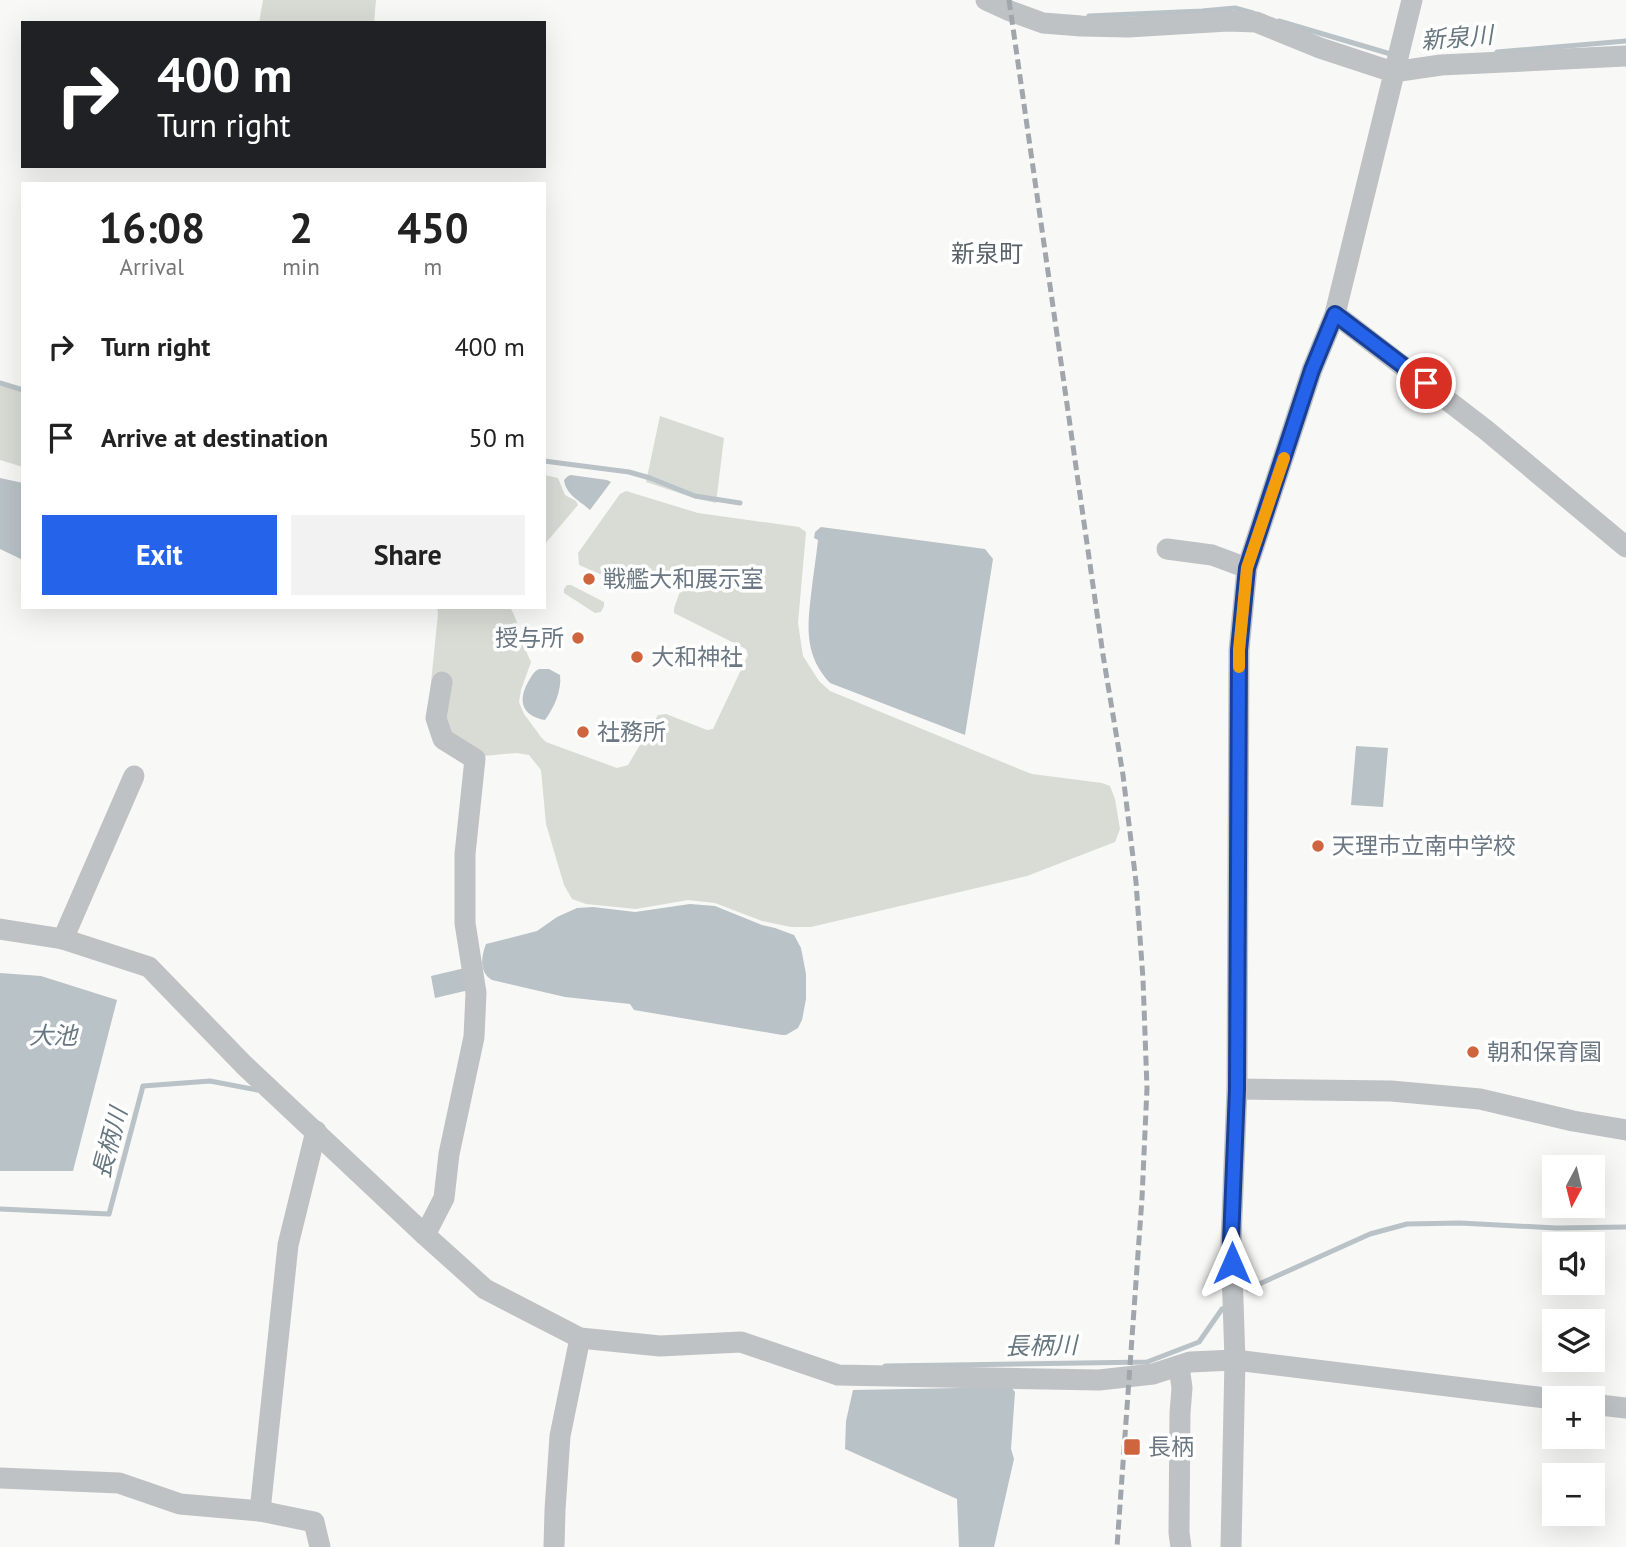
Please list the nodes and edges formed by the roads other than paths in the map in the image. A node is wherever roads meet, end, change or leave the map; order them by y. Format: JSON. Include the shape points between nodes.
{"nodes":[{"id":1,"x":986,"y":0,"type":"edge"},
{"id":2,"x":1412,"y":0,"type":"edge"},
{"id":3,"x":1626,"y":56,"type":"edge"},
{"id":4,"x":1396,"y":61,"type":"junction"},
{"id":5,"x":1335,"y":314,"type":"junction"},
{"id":6,"x":1626,"y":547,"type":"edge"},
{"id":7,"x":1167,"y":549,"type":"dead end"},
{"id":8,"x":1247,"y":568,"type":"junction"},
{"id":9,"x":442,"y":682,"type":"dead end"},
{"id":10,"x":134,"y":776,"type":"dead end"},
{"id":11,"x":0,"y":929,"type":"edge"},
{"id":12,"x":63,"y":939,"type":"junction"},
{"id":13,"x":1237,"y":1089,"type":"junction"},
{"id":14,"x":1626,"y":1130,"type":"edge"},
{"id":15,"x":316,"y":1131,"type":"junction"},
{"id":16,"x":425,"y":1235,"type":"junction"},
{"id":17,"x":580,"y":1338,"type":"junction"},
{"id":18,"x":1235,"y":1360,"type":"junction"},
{"id":19,"x":1179,"y":1366,"type":"junction"},
{"id":20,"x":1542,"y":1398,"type":"edge"},
{"id":21,"x":1605,"y":1406,"type":"edge"},
{"id":22,"x":1626,"y":1408,"type":"edge"},
{"id":23,"x":0,"y":1478,"type":"edge"},
{"id":24,"x":260,"y":1511,"type":"junction"},
{"id":25,"x":320,"y":1547,"type":"edge"},
{"id":26,"x":554,"y":1547,"type":"edge"},
{"id":27,"x":1181,"y":1547,"type":"edge"},
{"id":28,"x":1231,"y":1547,"type":"edge"}],
"edges":[{"from":1,"to":4,"type":"street","via":[[1043,23],[1128,27],[1256,22],[1320,48]]},
{"from":2,"to":4,"type":"street"},
{"from":3,"to":4,"type":"street","via":[[1441,65]]},
{"from":4,"to":5,"type":"street"},
{"from":5,"to":6,"type":"street","via":[[1486,430]]},
{"from":5,"to":8,"type":"street"},
{"from":7,"to":8,"type":"street","via":[[1212,555]]},
{"from":8,"to":13,"type":"street","via":[[1239,650]]},
{"from":9,"to":16,"type":"street","via":[[436,718],[443,739],[475,759],[465,854],[465,923],[476,993],[474,1037],[444,1198]]},
{"from":10,"to":12,"type":"street"},
{"from":11,"to":12,"type":"street"},
{"from":12,"to":15,"type":"street","via":[[149,967]]},
{"from":13,"to":14,"type":"street","via":[[1391,1091],[1480,1098]]},
{"from":13,"to":18,"type":"street","via":[[1231,1241]]},
{"from":15,"to":16,"type":"street"},
{"from":15,"to":24,"type":"street","via":[[288,1245]]},
{"from":16,"to":17,"type":"street","via":[[485,1289]]},
{"from":17,"to":19,"type":"street","via":[[660,1346],[741,1342],[838,1375],[1099,1380]]},
{"from":17,"to":26,"type":"street","via":[[560,1436]]},
{"from":18,"to":19,"type":"street"},
{"from":18,"to":20,"type":"street"},
{"from":18,"to":28,"type":"street"},
{"from":19,"to":27,"type":"street"},
{"from":21,"to":22,"type":"street"},
{"from":23,"to":24,"type":"street","via":[[119,1483],[180,1504]]},
{"from":24,"to":25,"type":"street","via":[[314,1522]]}]}
